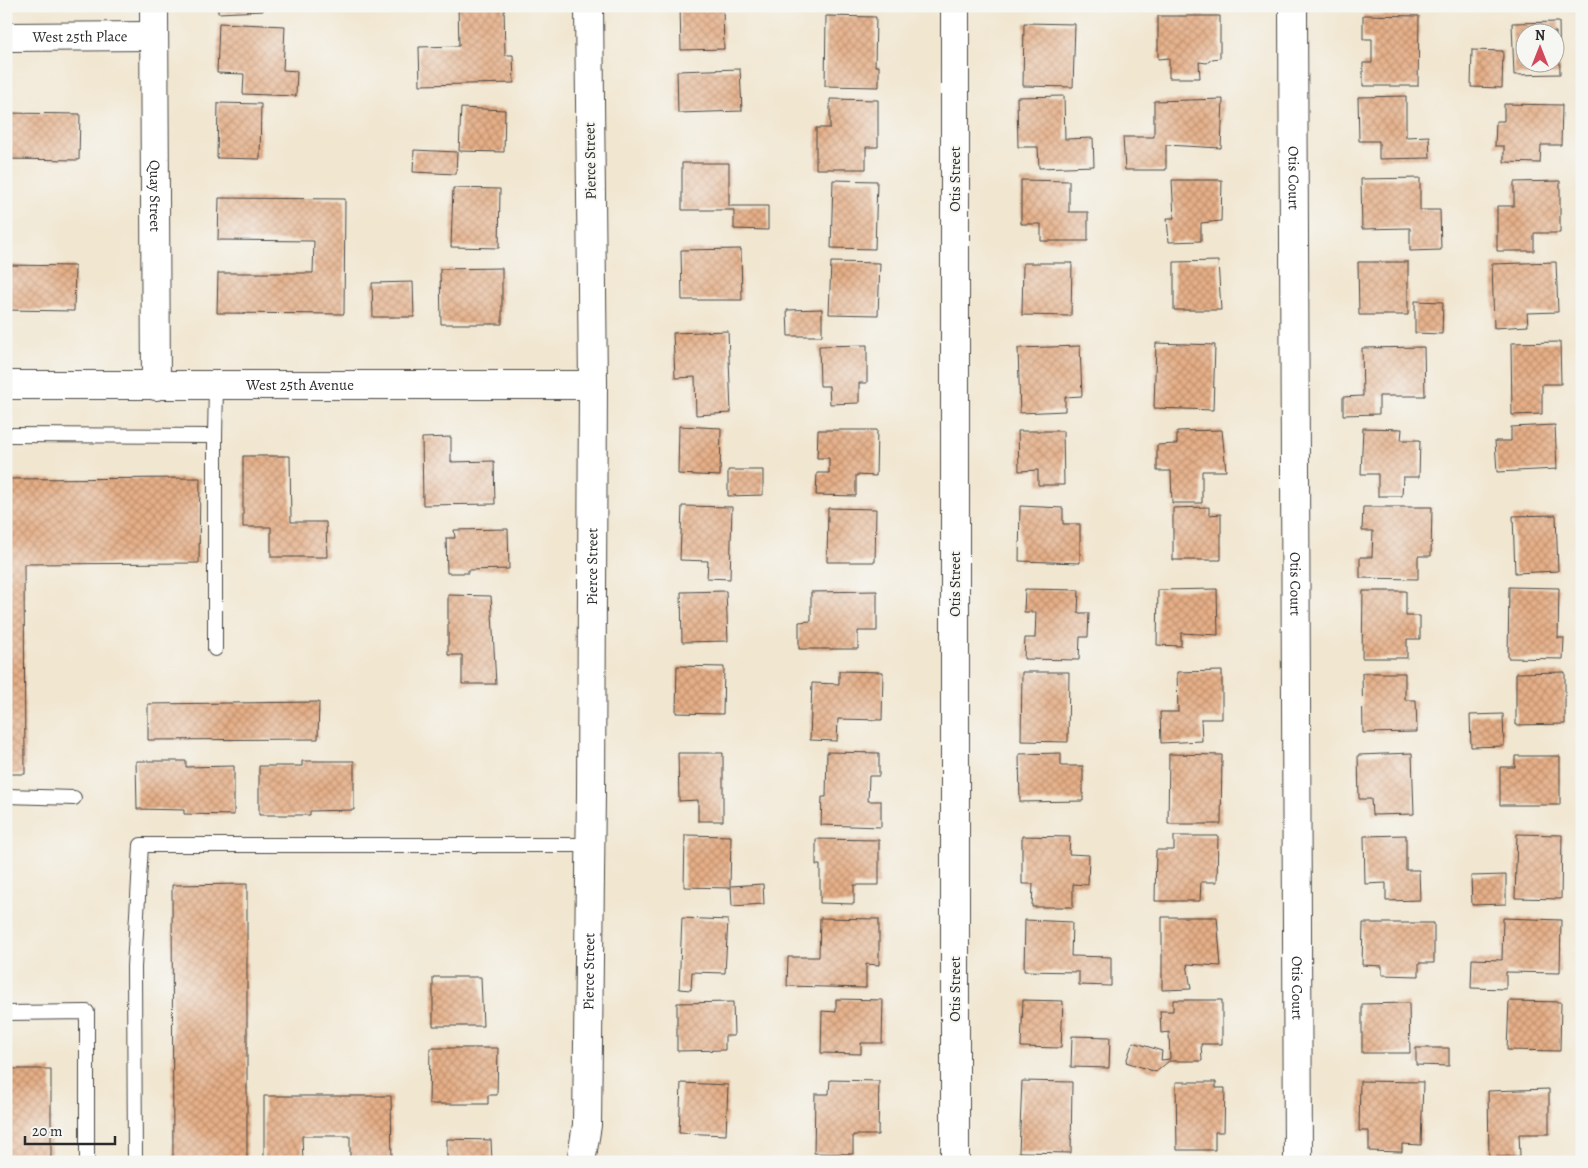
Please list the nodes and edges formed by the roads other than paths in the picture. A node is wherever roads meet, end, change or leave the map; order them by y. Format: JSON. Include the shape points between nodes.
{"nodes":[{"id":1,"x":154,"y":6,"type":"edge"},
{"id":2,"x":589,"y":6,"type":"edge"},
{"id":3,"x":955,"y":6,"type":"edge"},
{"id":4,"x":1294,"y":6,"type":"edge"},
{"id":5,"x":154,"y":36,"type":"junction"},
{"id":6,"x":6,"y":37,"type":"edge"},
{"id":7,"x":593,"y":385,"type":"junction"},
{"id":8,"x":6,"y":386,"type":"edge"},
{"id":9,"x":156,"y":386,"type":"junction"},
{"id":10,"x":216,"y":386,"type":"junction"},
{"id":11,"x":6,"y":435,"type":"edge"},
{"id":12,"x":215,"y":436,"type":"junction"},
{"id":13,"x":215,"y":649,"type":"dead end"},
{"id":14,"x":6,"y":796,"type":"edge"},
{"id":15,"x":74,"y":798,"type":"dead end"},
{"id":16,"x":591,"y":845,"type":"junction"},
{"id":17,"x":6,"y":1013,"type":"edge"},
{"id":18,"x":587,"y":1125,"type":"junction"},
{"id":19,"x":87,"y":1162,"type":"edge"},
{"id":20,"x":134,"y":1162,"type":"edge"},
{"id":21,"x":581,"y":1162,"type":"edge"},
{"id":22,"x":594,"y":1162,"type":"edge"},
{"id":23,"x":955,"y":1162,"type":"edge"},
{"id":24,"x":1298,"y":1162,"type":"edge"}],
"edges":[{"from":1,"to":5,"type":"street","name":"Quay Street"},
{"from":2,"to":7,"type":"street","name":"Pierce Street"},
{"from":3,"to":23,"type":"street","name":"Otis Street"},
{"from":4,"to":24,"type":"street","name":"Otis Court"},
{"from":5,"to":6,"type":"street","name":"West 25th Place"},
{"from":5,"to":9,"type":"street","name":"Quay Street"},
{"from":7,"to":10,"type":"street","name":"West 25th Avenue"},
{"from":7,"to":16,"type":"street","name":"Pierce Street"},
{"from":8,"to":9,"type":"street","name":"West 25th Avenue"},
{"from":9,"to":10,"type":"street","name":"West 25th Avenue"},
{"from":10,"to":12,"type":"lane"},
{"from":11,"to":12,"type":"lane"},
{"from":12,"to":13,"type":"lane"},
{"from":14,"to":15,"type":"lane"},
{"from":16,"to":18,"type":"street","name":"Pierce Street"},
{"from":16,"to":20,"type":"lane","via":[[141,845],[134,967]]},
{"from":17,"to":19,"type":"lane","via":[[87,1012]]},
{"from":18,"to":21,"type":"street","name":"Pierce Street"},
{"from":18,"to":22,"type":"street","name":"Pierce Street"}]}
